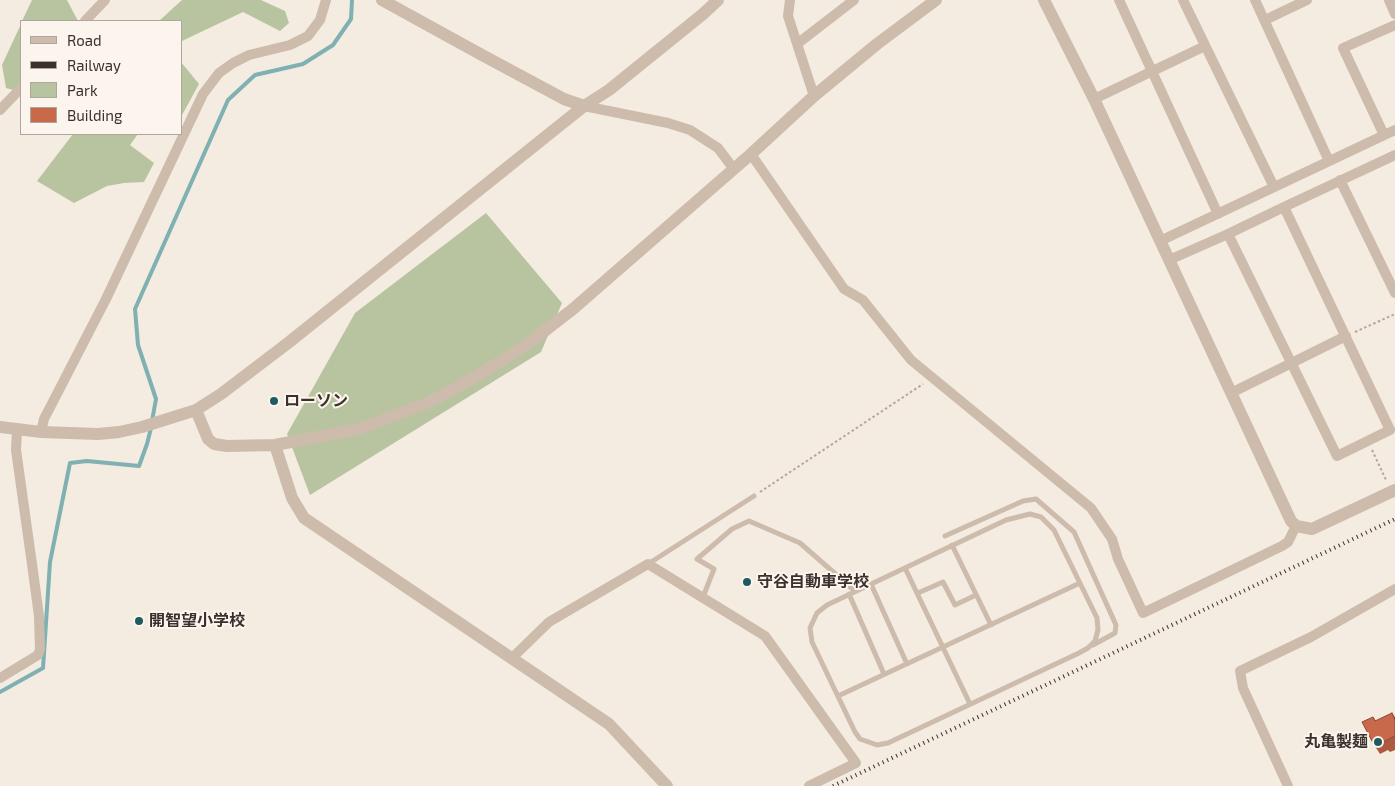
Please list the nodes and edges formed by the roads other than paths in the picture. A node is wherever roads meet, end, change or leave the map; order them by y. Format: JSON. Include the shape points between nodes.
{"nodes":[{"id":1,"x":105,"y":0,"type":"edge"},
{"id":2,"x":326,"y":0,"type":"edge"},
{"id":3,"x":382,"y":0,"type":"edge"},
{"id":4,"x":718,"y":0,"type":"edge"},
{"id":5,"x":790,"y":0,"type":"edge"},
{"id":6,"x":854,"y":0,"type":"edge"},
{"id":7,"x":936,"y":0,"type":"edge"},
{"id":8,"x":1044,"y":0,"type":"edge"},
{"id":9,"x":1119,"y":0,"type":"edge"},
{"id":10,"x":1183,"y":0,"type":"edge"},
{"id":11,"x":1255,"y":0,"type":"edge"},
{"id":12,"x":1306,"y":0,"type":"edge"},
{"id":13,"x":1388,"y":0,"type":"edge"},
{"id":14,"x":1395,"y":14,"type":"edge"},
{"id":15,"x":86,"y":20,"type":"edge"},
{"id":16,"x":1265,"y":20,"type":"junction"},
{"id":17,"x":1395,"y":25,"type":"edge"},
{"id":18,"x":797,"y":44,"type":"junction"},
{"id":19,"x":1205,"y":46,"type":"junction"},
{"id":20,"x":1152,"y":70,"type":"junction"},
{"id":21,"x":20,"y":89,"type":"edge"},
{"id":22,"x":814,"y":96,"type":"junction"},
{"id":23,"x":1094,"y":99,"type":"junction"},
{"id":24,"x":584,"y":106,"type":"junction"},
{"id":25,"x":0,"y":110,"type":"edge"},
{"id":26,"x":1395,"y":130,"type":"edge"},
{"id":27,"x":1384,"y":135,"type":"junction"},
{"id":28,"x":751,"y":154,"type":"junction"},
{"id":29,"x":1395,"y":155,"type":"edge"},
{"id":30,"x":1329,"y":161,"type":"junction"},
{"id":31,"x":733,"y":168,"type":"junction"},
{"id":32,"x":1340,"y":180,"type":"junction"},
{"id":33,"x":1274,"y":187,"type":"junction"},
{"id":34,"x":1284,"y":208,"type":"junction"},
{"id":35,"x":1218,"y":214,"type":"junction"},
{"id":36,"x":1228,"y":234,"type":"junction"},
{"id":37,"x":1160,"y":241,"type":"junction"},
{"id":38,"x":1169,"y":260,"type":"junction"},
{"id":39,"x":1395,"y":293,"type":"edge"},
{"id":40,"x":1346,"y":336,"type":"junction"},
{"id":41,"x":1291,"y":363,"type":"junction"},
{"id":42,"x":1231,"y":393,"type":"junction"},
{"id":43,"x":196,"y":410,"type":"junction"},
{"id":44,"x":0,"y":428,"type":"edge"},
{"id":45,"x":17,"y":430,"type":"junction"},
{"id":46,"x":41,"y":432,"type":"junction"},
{"id":47,"x":275,"y":445,"type":"junction"},
{"id":48,"x":1393,"y":490,"type":"edge"},
{"id":49,"x":754,"y":496,"type":"road end"},
{"id":50,"x":1296,"y":526,"type":"junction"},
{"id":51,"x":945,"y":536,"type":"dead end"},
{"id":52,"x":952,"y":545,"type":"junction"},
{"id":53,"x":648,"y":564,"type":"junction"},
{"id":54,"x":905,"y":568,"type":"junction"},
{"id":55,"x":1080,"y":583,"type":"junction"},
{"id":56,"x":870,"y":584,"type":"junction"},
{"id":57,"x":1395,"y":589,"type":"edge"},
{"id":58,"x":855,"y":591,"type":"junction"},
{"id":59,"x":918,"y":593,"type":"junction"},
{"id":60,"x":849,"y":594,"type":"junction"},
{"id":61,"x":976,"y":595,"type":"junction"},
{"id":62,"x":702,"y":598,"type":"junction"},
{"id":63,"x":991,"y":624,"type":"junction"},
{"id":64,"x":944,"y":646,"type":"junction"},
{"id":65,"x":1088,"y":648,"type":"junction"},
{"id":66,"x":512,"y":658,"type":"junction"},
{"id":67,"x":906,"y":664,"type":"junction"},
{"id":68,"x":884,"y":674,"type":"junction"},
{"id":69,"x":0,"y":678,"type":"edge"},
{"id":70,"x":838,"y":696,"type":"junction"},
{"id":71,"x":970,"y":704,"type":"junction"},
{"id":72,"x":667,"y":786,"type":"edge"},
{"id":73,"x":809,"y":786,"type":"edge"},
{"id":74,"x":1288,"y":786,"type":"edge"}],
"edges":[{"from":1,"to":15,"type":"street"},
{"from":2,"to":46,"type":"street","via":[[320,20],[308,36],[233,63],[219,73],[203,94],[106,299],[44,419]]},
{"from":3,"to":24,"type":"street","via":[[564,99]]},
{"from":4,"to":24,"type":"street","via":[[610,90]]},
{"from":5,"to":18,"type":"street","via":[[788,16]]},
{"from":6,"to":18,"type":"street"},
{"from":7,"to":22,"type":"street","via":[[876,44]]},
{"from":8,"to":23,"type":"street"},
{"from":9,"to":20,"type":"street"},
{"from":10,"to":19,"type":"street"},
{"from":11,"to":16,"type":"street"},
{"from":12,"to":16,"type":"street"},
{"from":13,"to":14,"type":"street"},
{"from":16,"to":30,"type":"street"},
{"from":17,"to":27,"type":"street","via":[[1343,48]]},
{"from":18,"to":22,"type":"street"},
{"from":19,"to":20,"type":"street"},
{"from":19,"to":33,"type":"street"},
{"from":20,"to":23,"type":"street"},
{"from":20,"to":35,"type":"street"},
{"from":21,"to":25,"type":"street"},
{"from":22,"to":28,"type":"street"},
{"from":23,"to":37,"type":"street"},
{"from":24,"to":31,"type":"street","via":[[690,130],[718,148]]},
{"from":24,"to":43,"type":"street","via":[[288,343]]},
{"from":26,"to":27,"type":"street"},
{"from":27,"to":30,"type":"street"},
{"from":28,"to":31,"type":"street"},
{"from":28,"to":50,"type":"street","via":[[844,289],[863,300],[911,360],[1091,508],[1112,539],[1143,614],[1282,546],[1288,542]]},
{"from":29,"to":32,"type":"street"},
{"from":30,"to":33,"type":"street"},
{"from":31,"to":47,"type":"street","via":[[573,309],[480,374],[427,403],[377,423]]},
{"from":32,"to":34,"type":"street"},
{"from":32,"to":39,"type":"street"},
{"from":33,"to":35,"type":"street"},
{"from":34,"to":36,"type":"street"},
{"from":34,"to":40,"type":"street"},
{"from":35,"to":37,"type":"street"},
{"from":36,"to":38,"type":"street"},
{"from":36,"to":41,"type":"street"},
{"from":37,"to":38,"type":"street"},
{"from":38,"to":42,"type":"street"},
{"from":40,"to":41,"type":"street"},
{"from":40,"to":41,"type":"street","via":[[1390,430],[1368,441],[1336,456]]},
{"from":41,"to":42,"type":"street"},
{"from":42,"to":50,"type":"street"},
{"from":43,"to":46,"type":"street","via":[[119,432]]},
{"from":43,"to":47,"type":"street","via":[[208,439],[214,444]]},
{"from":44,"to":45,"type":"street"},
{"from":45,"to":46,"type":"street"},
{"from":45,"to":69,"type":"street","via":[[16,450],[34,573],[40,649],[38,655]]},
{"from":47,"to":66,"type":"street","via":[[292,498],[304,518]]},
{"from":48,"to":50,"type":"street","via":[[1312,529]]},
{"from":49,"to":53,"type":"lane"},
{"from":51,"to":65,"type":"lane","via":[[1023,501],[1036,499],[1074,532],[1116,625],[1115,633]]},
{"from":52,"to":54,"type":"lane"},
{"from":52,"to":55,"type":"lane","via":[[1019,515],[1042,517],[1054,530]]},
{"from":52,"to":61,"type":"lane"},
{"from":53,"to":62,"type":"street"},
{"from":53,"to":66,"type":"street","via":[[549,622]]},
{"from":54,"to":56,"type":"lane"},
{"from":54,"to":59,"type":"lane"},
{"from":55,"to":63,"type":"lane"},
{"from":55,"to":65,"type":"lane","via":[[1097,618],[1095,641]]},
{"from":56,"to":58,"type":"lane"},
{"from":56,"to":67,"type":"lane"},
{"from":57,"to":74,"type":"street","via":[[1311,637],[1240,671],[1243,688]]},
{"from":58,"to":60,"type":"lane"},
{"from":58,"to":62,"type":"lane","via":[[800,543],[749,521],[732,529],[697,558],[714,569]]},
{"from":59,"to":61,"type":"lane","via":[[943,582],[954,605]]},
{"from":59,"to":64,"type":"lane"},
{"from":60,"to":68,"type":"lane"},
{"from":60,"to":70,"type":"lane","via":[[817,613],[810,628],[812,642]]},
{"from":61,"to":63,"type":"lane"},
{"from":62,"to":73,"type":"street","via":[[766,636],[856,763]]},
{"from":63,"to":64,"type":"lane"},
{"from":64,"to":67,"type":"lane"},
{"from":64,"to":71,"type":"lane"},
{"from":65,"to":71,"type":"lane"},
{"from":66,"to":72,"type":"street","via":[[609,724]]},
{"from":67,"to":68,"type":"lane"},
{"from":68,"to":70,"type":"lane"},
{"from":70,"to":71,"type":"lane","via":[[860,739],[877,746]]}]}
